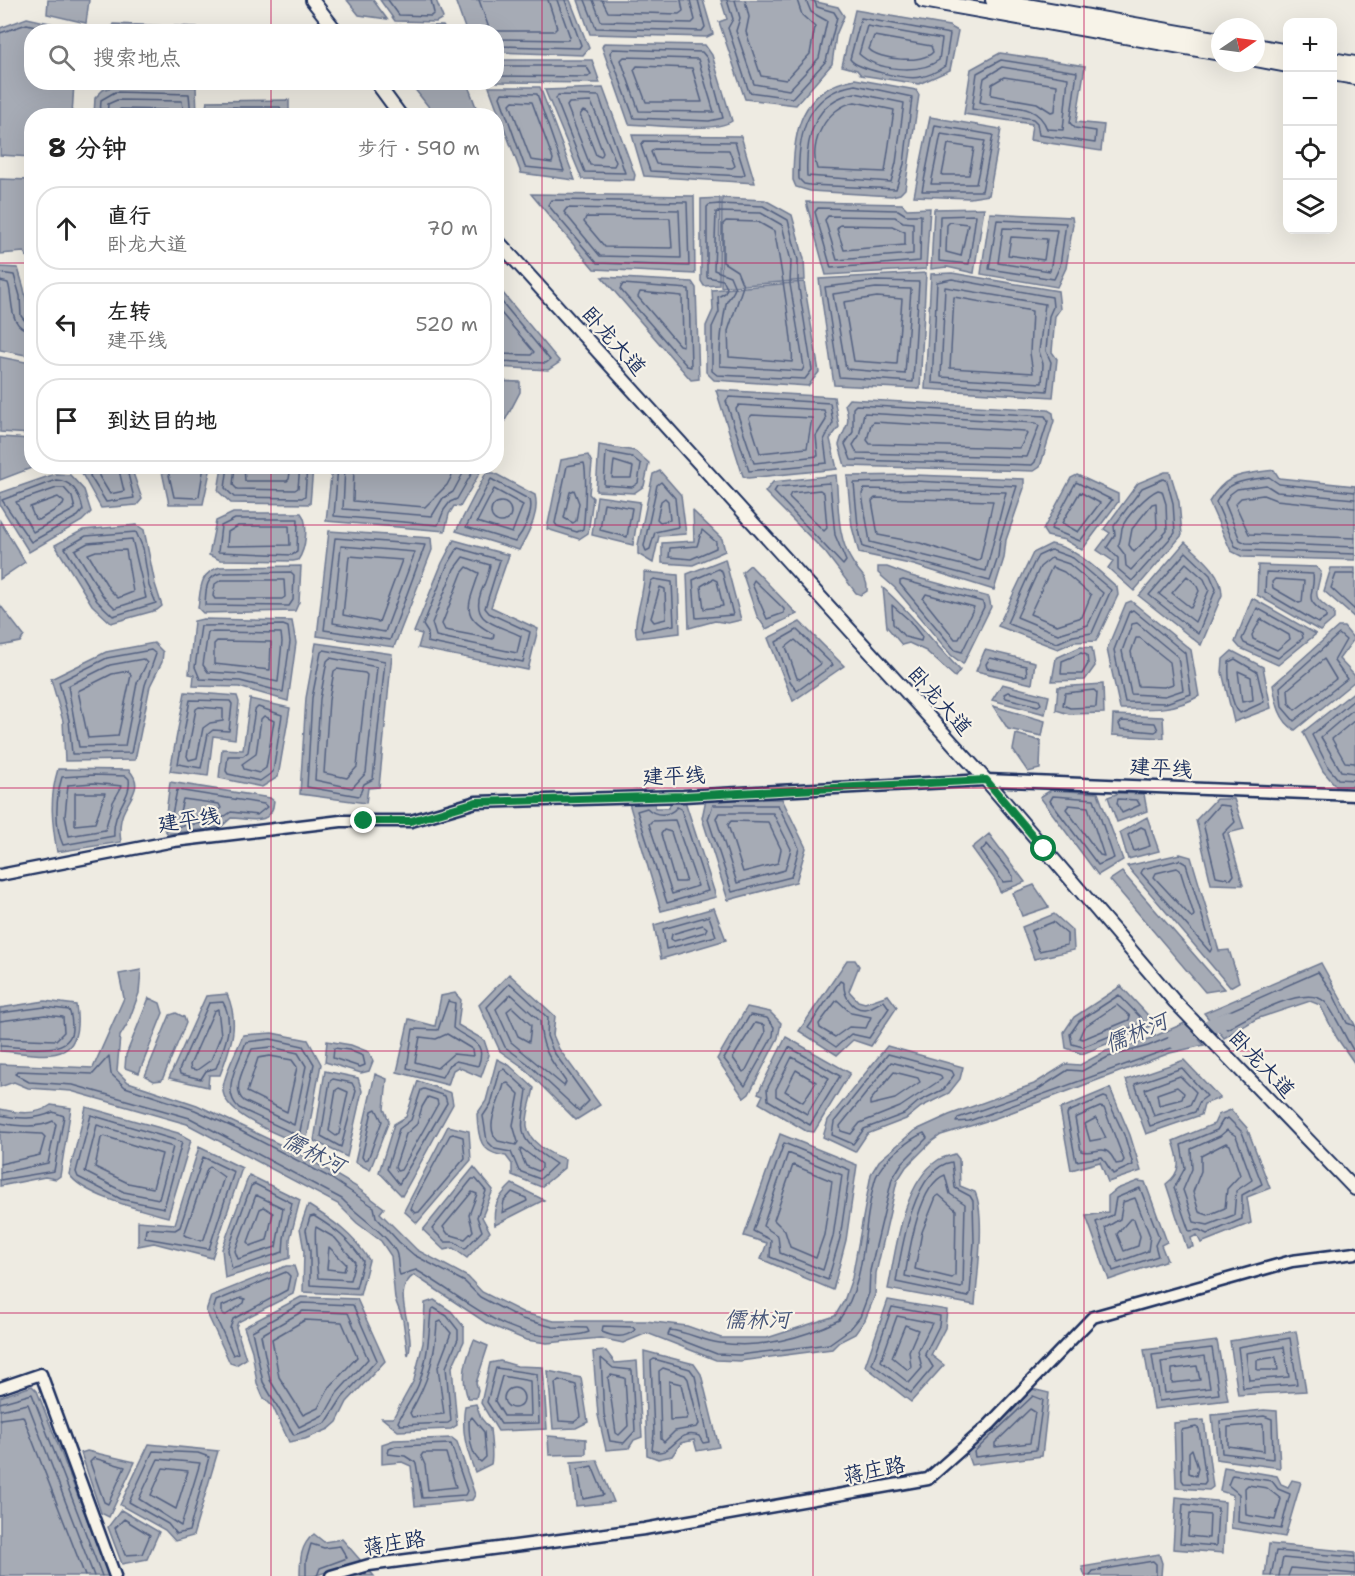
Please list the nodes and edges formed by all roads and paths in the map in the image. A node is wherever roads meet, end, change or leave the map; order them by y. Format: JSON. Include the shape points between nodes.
{"nodes":[{"id":1,"x":312,"y":0,"type":"edge"},
{"id":2,"x":923,"y":0,"type":"edge"},
{"id":3,"x":993,"y":0,"type":"edge"},
{"id":4,"x":331,"y":24,"type":"edge"},
{"id":5,"x":1211,"y":38,"type":"edge"},
{"id":6,"x":1265,"y":48,"type":"edge"},
{"id":7,"x":1211,"y":51,"type":"edge"},
{"id":8,"x":1283,"y":51,"type":"edge"},
{"id":9,"x":1265,"y":61,"type":"edge"},
{"id":10,"x":1337,"y":61,"type":"edge"},
{"id":11,"x":1283,"y":64,"type":"edge"},
{"id":12,"x":1355,"y":64,"type":"edge"},
{"id":13,"x":1337,"y":74,"type":"edge"},
{"id":14,"x":1355,"y":77,"type":"edge"},
{"id":15,"x":382,"y":90,"type":"edge"},
{"id":16,"x":395,"y":108,"type":"edge"},
{"id":17,"x":504,"y":248,"type":"edge"},
{"id":18,"x":986,"y":780,"type":"junction"},
{"id":19,"x":1355,"y":795,"type":"edge"},
{"id":20,"x":0,"y":875,"type":"edge"},
{"id":21,"x":1355,"y":1189,"type":"edge"},
{"id":22,"x":1355,"y":1253,"type":"edge"},
{"id":23,"x":0,"y":1388,"type":"edge"},
{"id":24,"x":115,"y":1576,"type":"edge"},
{"id":25,"x":331,"y":1576,"type":"edge"}],
"edges":[{"from":1,"to":4,"type":"main road"},
{"from":2,"to":7,"type":"main road"},
{"from":3,"to":5,"type":"main road"},
{"from":6,"to":8,"type":"main road"},
{"from":9,"to":11,"type":"main road"},
{"from":10,"to":12,"type":"main road"},
{"from":13,"to":14,"type":"main road"},
{"from":15,"to":16,"type":"main road"},
{"from":17,"to":18,"type":"main road","name":"卧龙大道"},
{"from":18,"to":19,"type":"street","name":"建平线"},
{"from":18,"to":20,"type":"street","name":"建平线","via":[[476,802],[411,821],[341,821],[174,841]]},
{"from":18,"to":21,"type":"main road","name":"卧龙大道","via":[[1181,1008]]},
{"from":22,"to":25,"type":"street","name":"蒋庄路","via":[[1292,1261],[1093,1317],[990,1424],[928,1479],[644,1529],[369,1564]]},
{"from":23,"to":24,"type":"street","via":[[40,1374]]}]}
